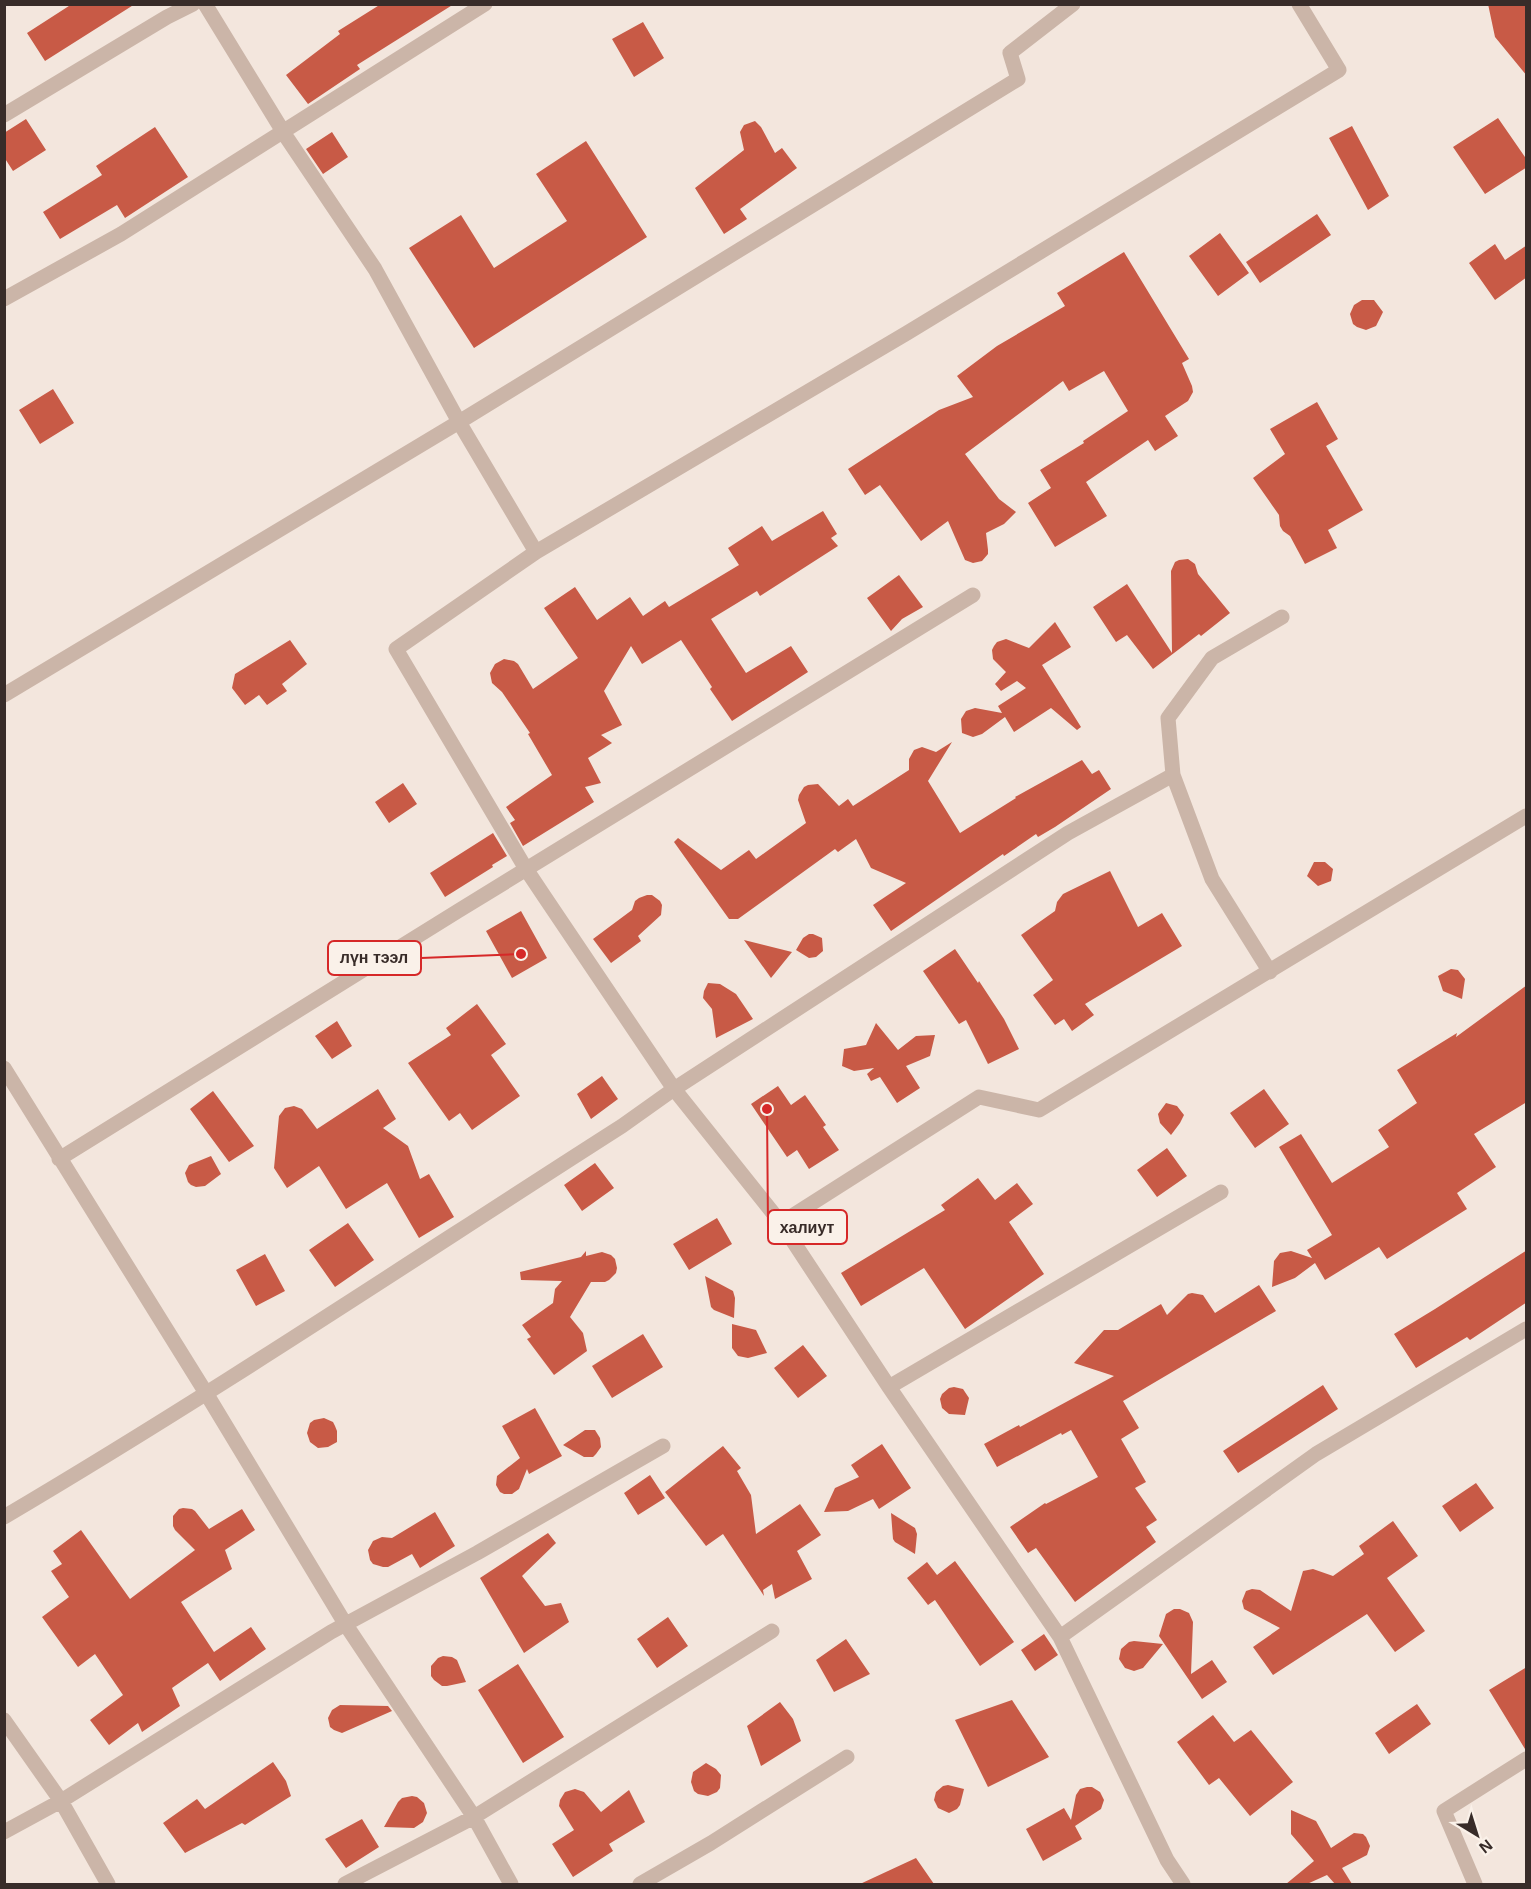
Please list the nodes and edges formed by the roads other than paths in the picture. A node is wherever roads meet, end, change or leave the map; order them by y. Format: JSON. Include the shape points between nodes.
{"nodes":[{"id":1,"x":193,"y":4,"type":"edge"},
{"id":2,"x":205,"y":4,"type":"edge"},
{"id":3,"x":485,"y":4,"type":"edge"},
{"id":4,"x":1073,"y":4,"type":"edge"},
{"id":5,"x":1299,"y":4,"type":"edge"},
{"id":6,"x":4,"y":115,"type":"edge"},
{"id":7,"x":283,"y":131,"type":"junction"},
{"id":8,"x":4,"y":299,"type":"edge"},
{"id":9,"x":459,"y":422,"type":"junction"},
{"id":10,"x":536,"y":552,"type":"junction"},
{"id":11,"x":973,"y":594,"type":"dead end"},
{"id":12,"x":1282,"y":617,"type":"dead end"},
{"id":13,"x":4,"y":695,"type":"edge"},
{"id":14,"x":1173,"y":775,"type":"junction"},
{"id":15,"x":1527,"y":816,"type":"edge"},
{"id":16,"x":526,"y":869,"type":"junction"},
{"id":17,"x":1270,"y":972,"type":"junction"},
{"id":18,"x":4,"y":1068,"type":"edge"},
{"id":19,"x":674,"y":1089,"type":"junction"},
{"id":20,"x":59,"y":1159,"type":"junction"},
{"id":21,"x":1221,"y":1192,"type":"dead end"},
{"id":22,"x":781,"y":1223,"type":"junction"},
{"id":23,"x":1527,"y":1329,"type":"edge"},
{"id":24,"x":889,"y":1386,"type":"junction"},
{"id":25,"x":206,"y":1393,"type":"junction"},
{"id":26,"x":663,"y":1446,"type":"dead end"},
{"id":27,"x":4,"y":1517,"type":"edge"},
{"id":28,"x":346,"y":1625,"type":"junction"},
{"id":29,"x":772,"y":1630,"type":"dead end"},
{"id":30,"x":1060,"y":1637,"type":"junction"},
{"id":31,"x":4,"y":1720,"type":"edge"},
{"id":32,"x":846,"y":1757,"type":"dead end"},
{"id":33,"x":1527,"y":1760,"type":"edge"},
{"id":34,"x":61,"y":1801,"type":"junction"},
{"id":35,"x":474,"y":1816,"type":"junction"},
{"id":36,"x":4,"y":1832,"type":"edge"},
{"id":37,"x":108,"y":1884,"type":"edge"},
{"id":38,"x":345,"y":1884,"type":"edge"},
{"id":39,"x":510,"y":1884,"type":"edge"},
{"id":40,"x":640,"y":1884,"type":"edge"},
{"id":41,"x":1183,"y":1884,"type":"edge"},
{"id":42,"x":1475,"y":1884,"type":"edge"}],
"edges":[{"from":1,"to":6,"type":"street"},
{"from":2,"to":7,"type":"street"},
{"from":3,"to":7,"type":"street"},
{"from":4,"to":9,"type":"street","via":[[1010,53],[1018,79]]},
{"from":5,"to":10,"type":"street","via":[[1339,70],[917,327]]},
{"from":7,"to":8,"type":"street","via":[[121,234]]},
{"from":7,"to":9,"type":"street","via":[[375,269]]},
{"from":9,"to":10,"type":"street"},
{"from":9,"to":13,"type":"street"},
{"from":10,"to":16,"type":"street","via":[[396,649]]},
{"from":11,"to":16,"type":"street"},
{"from":12,"to":14,"type":"street","via":[[1212,658],[1168,718]]},
{"from":14,"to":17,"type":"street","via":[[1212,879]]},
{"from":14,"to":19,"type":"street","via":[[1068,833]]},
{"from":15,"to":17,"type":"street"},
{"from":16,"to":19,"type":"street"},
{"from":16,"to":20,"type":"street"},
{"from":17,"to":22,"type":"street","via":[[1039,1110],[979,1096]]},
{"from":18,"to":20,"type":"street"},
{"from":19,"to":22,"type":"street"},
{"from":19,"to":25,"type":"street"},
{"from":20,"to":25,"type":"street"},
{"from":21,"to":24,"type":"street"},
{"from":22,"to":24,"type":"street"},
{"from":23,"to":30,"type":"street","via":[[1316,1454]]},
{"from":24,"to":30,"type":"street"},
{"from":25,"to":27,"type":"street"},
{"from":25,"to":28,"type":"street"},
{"from":26,"to":28,"type":"street"},
{"from":28,"to":34,"type":"street"},
{"from":28,"to":35,"type":"street"},
{"from":29,"to":35,"type":"street"},
{"from":30,"to":41,"type":"street","via":[[1167,1860]]},
{"from":31,"to":34,"type":"street"},
{"from":32,"to":40,"type":"street"},
{"from":33,"to":42,"type":"street","via":[[1444,1811]]},
{"from":34,"to":36,"type":"street"},
{"from":34,"to":37,"type":"street"},
{"from":35,"to":38,"type":"street"},
{"from":35,"to":39,"type":"street"}]}
